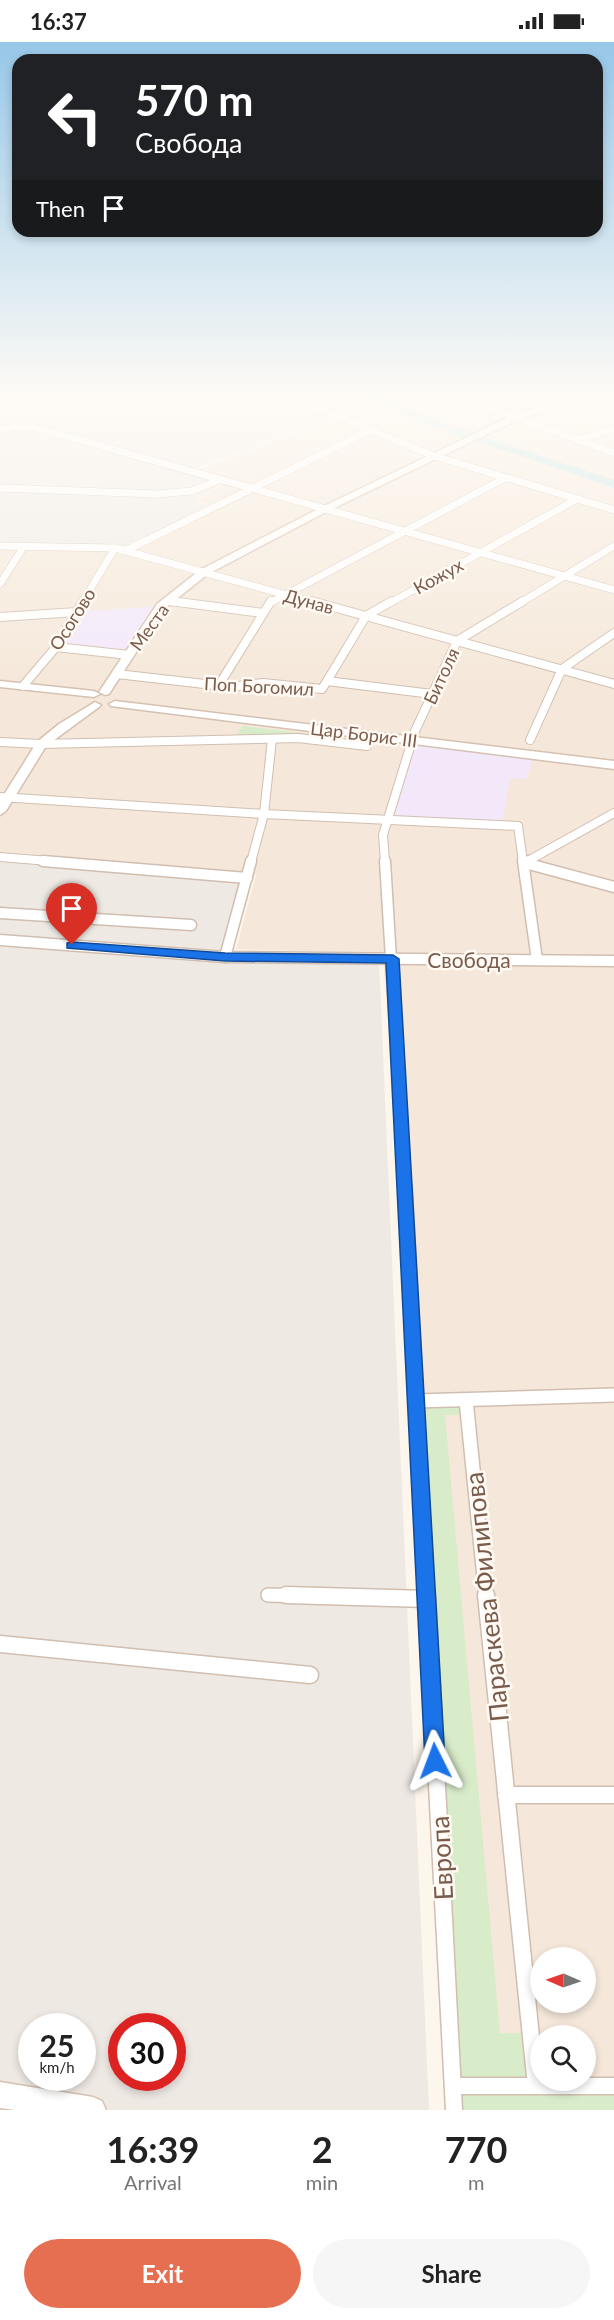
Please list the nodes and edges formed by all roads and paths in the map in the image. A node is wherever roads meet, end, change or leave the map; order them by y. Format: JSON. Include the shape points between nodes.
{"nodes":[{"id":1,"x":118,"y":493,"type":"edge"},
{"id":2,"x":174,"y":493,"type":"edge"},
{"id":3,"x":247,"y":493,"type":"edge"},
{"id":4,"x":266,"y":493,"type":"edge"},
{"id":5,"x":359,"y":493,"type":"edge"},
{"id":6,"x":477,"y":493,"type":"edge"},
{"id":7,"x":555,"y":493,"type":"edge"},
{"id":8,"x":577,"y":499,"type":"junction"},
{"id":9,"x":325,"y":509,"type":"junction"},
{"id":10,"x":614,"y":510,"type":"edge"},
{"id":11,"x":404,"y":531,"type":"junction"},
{"id":12,"x":0,"y":546,"type":"edge"},
{"id":13,"x":24,"y":546,"type":"junction"},
{"id":14,"x":614,"y":546,"type":"edge"},
{"id":15,"x":118,"y":549,"type":"junction"},
{"id":16,"x":480,"y":553,"type":"junction"},
{"id":17,"x":204,"y":573,"type":"junction"},
{"id":18,"x":565,"y":576,"type":"junction"},
{"id":19,"x":0,"y":584,"type":"edge"},
{"id":20,"x":614,"y":590,"type":"edge"},
{"id":21,"x":282,"y":594,"type":"junction"},
{"id":22,"x":167,"y":601,"type":"junction"},
{"id":23,"x":77,"y":612,"type":"junction"},
{"id":24,"x":263,"y":613,"type":"junction"},
{"id":25,"x":366,"y":616,"type":"junction"},
{"id":26,"x":0,"y":617,"type":"edge"},
{"id":27,"x":614,"y":633,"type":"edge"},
{"id":28,"x":457,"y":641,"type":"junction"},
{"id":29,"x":56,"y":647,"type":"junction"},
{"id":30,"x":129,"y":655,"type":"junction"},
{"id":31,"x":562,"y":669,"type":"junction"},
{"id":32,"x":117,"y":674,"type":"junction"},
{"id":33,"x":327,"y":681,"type":"junction"},
{"id":34,"x":0,"y":684,"type":"edge"},
{"id":35,"x":614,"y":684,"type":"edge"},
{"id":36,"x":23,"y":686,"type":"junction"},
{"id":37,"x":219,"y":686,"type":"junction"},
{"id":38,"x":0,"y":691,"type":"edge"},
{"id":39,"x":432,"y":694,"type":"junction"},
{"id":40,"x":96,"y":698,"type":"junction"},
{"id":41,"x":117,"y":701,"type":"junction"},
{"id":42,"x":413,"y":737,"type":"junction"},
{"id":43,"x":272,"y":739,"type":"junction"},
{"id":44,"x":530,"y":740,"type":"dead end"},
{"id":45,"x":0,"y":742,"type":"edge"},
{"id":46,"x":41,"y":744,"type":"junction"},
{"id":47,"x":367,"y":746,"type":"dead end"},
{"id":48,"x":614,"y":757,"type":"edge"},
{"id":49,"x":614,"y":765,"type":"edge"},
{"id":50,"x":4,"y":797,"type":"edge"},
{"id":51,"x":0,"y":811,"type":"edge"},
{"id":52,"x":614,"y":813,"type":"edge"},
{"id":53,"x":264,"y":814,"type":"junction"},
{"id":54,"x":386,"y":821,"type":"junction"},
{"id":55,"x":0,"y":857,"type":"edge"},
{"id":56,"x":525,"y":863,"type":"junction"},
{"id":57,"x":247,"y":878,"type":"junction"},
{"id":58,"x":614,"y":887,"type":"edge"},
{"id":59,"x":0,"y":913,"type":"edge"},
{"id":60,"x":191,"y":925,"type":"dead end"},
{"id":61,"x":0,"y":940,"type":"edge"},
{"id":62,"x":225,"y":957,"type":"junction"},
{"id":63,"x":393,"y":959,"type":"junction"},
{"id":64,"x":537,"y":960,"type":"junction"},
{"id":65,"x":614,"y":961,"type":"edge"},
{"id":66,"x":614,"y":1395,"type":"edge"},
{"id":67,"x":466,"y":1400,"type":"junction"},
{"id":68,"x":416,"y":1401,"type":"junction"},
{"id":69,"x":268,"y":1595,"type":"dead end"},
{"id":70,"x":427,"y":1599,"type":"junction"},
{"id":71,"x":0,"y":1644,"type":"edge"},
{"id":72,"x":310,"y":1675,"type":"dead end"},
{"id":73,"x":506,"y":1795,"type":"junction"},
{"id":74,"x":614,"y":1795,"type":"edge"},
{"id":75,"x":530,"y":2028,"type":"edge"},
{"id":76,"x":453,"y":2086,"type":"junction"},
{"id":77,"x":530,"y":2086,"type":"edge"},
{"id":78,"x":596,"y":2086,"type":"edge"},
{"id":79,"x":614,"y":2086,"type":"edge"},
{"id":80,"x":0,"y":2095,"type":"edge"},
{"id":81,"x":93,"y":2110,"type":"edge"},
{"id":82,"x":454,"y":2110,"type":"edge"}],
"edges":[{"from":1,"to":2,"type":"street"},
{"from":3,"to":15,"type":"street","via":[[131,548]]},
{"from":4,"to":9,"type":"street"},
{"from":5,"to":9,"type":"main road","name":"Места"},
{"from":6,"to":11,"type":"street"},
{"from":7,"to":8,"type":"street"},
{"from":8,"to":10,"type":"street"},
{"from":8,"to":16,"type":"street","name":"Кожух"},
{"from":9,"to":11,"type":"street"},
{"from":9,"to":17,"type":"main road","name":"Места"},
{"from":11,"to":16,"type":"street"},
{"from":11,"to":21,"type":"street"},
{"from":12,"to":13,"type":"street","name":"Дунав"},
{"from":13,"to":15,"type":"street","name":"Дунав"},
{"from":13,"to":19,"type":"street"},
{"from":14,"to":18,"type":"street","name":"Битоля"},
{"from":15,"to":17,"type":"street","name":"Дунав"},
{"from":15,"to":23,"type":"street","name":"Осогово"},
{"from":16,"to":18,"type":"street"},
{"from":16,"to":25,"type":"street","name":"Кожух"},
{"from":17,"to":21,"type":"street","name":"Дунав"},
{"from":17,"to":22,"type":"main road","name":"Места"},
{"from":18,"to":20,"type":"street"},
{"from":18,"to":28,"type":"street","name":"Битоля"},
{"from":21,"to":24,"type":"street"},
{"from":21,"to":25,"type":"street","name":"Дунав"},
{"from":22,"to":24,"type":"street"},
{"from":22,"to":30,"type":"main road","name":"Места"},
{"from":23,"to":26,"type":"street"},
{"from":23,"to":29,"type":"street","name":"Осогово"},
{"from":24,"to":37,"type":"street"},
{"from":25,"to":28,"type":"street","name":"Дунав"},
{"from":25,"to":33,"type":"street"},
{"from":27,"to":31,"type":"street"},
{"from":28,"to":31,"type":"street","name":"Дунав"},
{"from":28,"to":39,"type":"street","name":"Битоля"},
{"from":29,"to":30,"type":"street"},
{"from":29,"to":36,"type":"street","name":"Осогово"},
{"from":30,"to":32,"type":"main road","name":"Места"},
{"from":31,"to":35,"type":"street","name":"Дунав"},
{"from":31,"to":44,"type":"street"},
{"from":32,"to":37,"type":"street","name":"Поп Богомил"},
{"from":32,"to":40,"type":"main road","name":"Места"},
{"from":33,"to":37,"type":"street","name":"Поп Богомил","via":[[322,689],[263,683]]},
{"from":33,"to":39,"type":"street","name":"Поп Богомил"},
{"from":34,"to":36,"type":"main road"},
{"from":36,"to":40,"type":"main road"},
{"from":38,"to":40,"type":"main road"},
{"from":39,"to":42,"type":"street","name":"Битоля"},
{"from":40,"to":41,"type":"main road"},
{"from":40,"to":41,"type":"main road","via":[[113,693]]},
{"from":40,"to":46,"type":"main road","name":"Места"},
{"from":41,"to":42,"type":"main road","name":"Цар Борис III"},
{"from":42,"to":48,"type":"main road","name":"Цар Борис III"},
{"from":42,"to":49,"type":"main road","name":"Цар Борис III"},
{"from":42,"to":54,"type":"street","name":"Битоля"},
{"from":43,"to":46,"type":"street"},
{"from":43,"to":47,"type":"street"},
{"from":43,"to":53,"type":"street"},
{"from":45,"to":46,"type":"street"},
{"from":46,"to":50,"type":"main road","name":"Места"},
{"from":50,"to":51,"type":"main road","name":"Места"},
{"from":50,"to":53,"type":"street"},
{"from":52,"to":56,"type":"street"},
{"from":53,"to":54,"type":"street"},
{"from":53,"to":57,"type":"street"},
{"from":54,"to":56,"type":"street","via":[[518,825]]},
{"from":54,"to":63,"type":"street","name":"Битоля","via":[[383,835]]},
{"from":55,"to":57,"type":"street"},
{"from":56,"to":58,"type":"street"},
{"from":56,"to":64,"type":"street"},
{"from":57,"to":62,"type":"street"},
{"from":59,"to":60,"type":"street"},
{"from":61,"to":62,"type":"street","name":"Свобода"},
{"from":62,"to":63,"type":"street","name":"Свобода"},
{"from":63,"to":64,"type":"street","name":"Свобода"},
{"from":63,"to":68,"type":"street","name":"Европа"},
{"from":64,"to":65,"type":"street","name":"Свобода"},
{"from":66,"to":67,"type":"street"},
{"from":67,"to":68,"type":"street"},
{"from":67,"to":73,"type":"street","name":"Параскева Филипова"},
{"from":68,"to":70,"type":"street","name":"Европа"},
{"from":69,"to":70,"type":"street"},
{"from":70,"to":76,"type":"street","name":"Европа"},
{"from":71,"to":72,"type":"street"},
{"from":73,"to":74,"type":"street"},
{"from":73,"to":75,"type":"street","name":"Параскева Филипова"},
{"from":76,"to":77,"type":"street"},
{"from":76,"to":82,"type":"street","name":"Европа"},
{"from":78,"to":79,"type":"street"},
{"from":80,"to":81,"type":"main road"}]}
